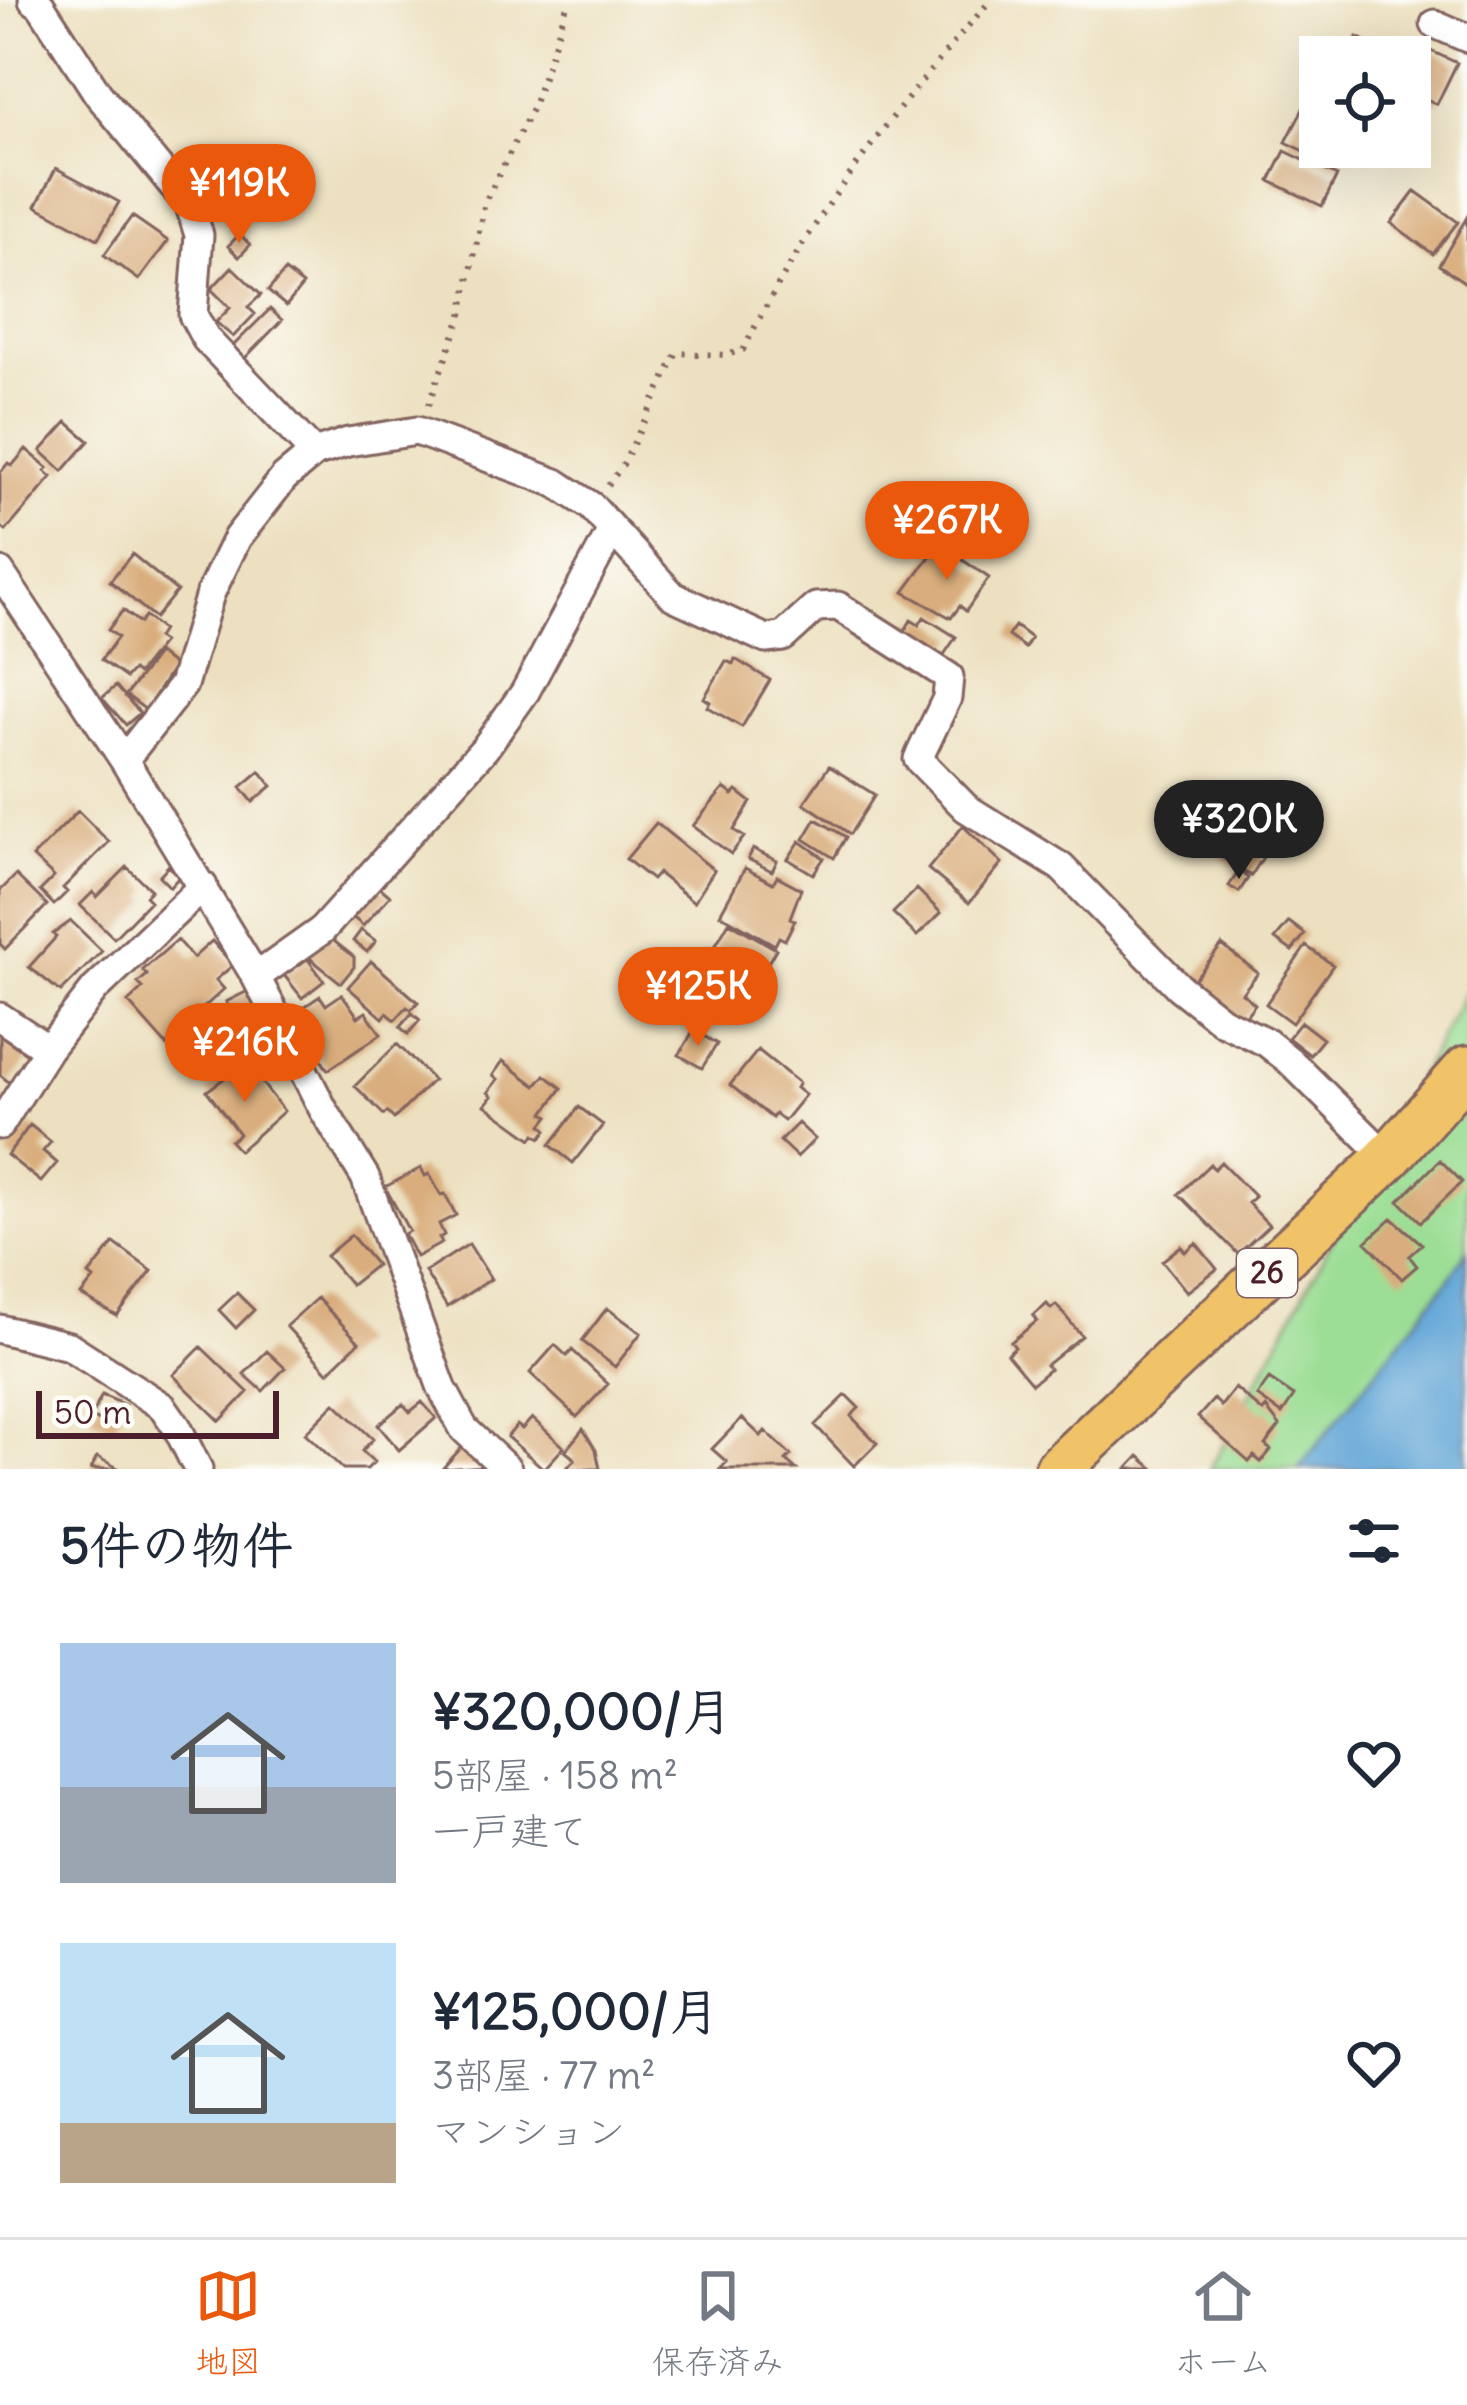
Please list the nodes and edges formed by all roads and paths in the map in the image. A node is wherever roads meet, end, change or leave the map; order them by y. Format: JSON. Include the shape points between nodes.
{"nodes":[{"id":1,"x":33,"y":0,"type":"edge"},
{"id":2,"x":569,"y":0,"type":"edge"},
{"id":3,"x":991,"y":0,"type":"edge"},
{"id":4,"x":1435,"y":24,"type":"dead end"},
{"id":5,"x":1467,"y":38,"type":"edge"},
{"id":6,"x":417,"y":431,"type":"junction"},
{"id":7,"x":314,"y":453,"type":"junction"},
{"id":8,"x":591,"y":506,"type":"junction"},
{"id":9,"x":612,"y":530,"type":"junction"},
{"id":10,"x":0,"y":572,"type":"edge"},
{"id":11,"x":124,"y":760,"type":"junction"},
{"id":12,"x":202,"y":886,"type":"junction"},
{"id":13,"x":256,"y":977,"type":"junction"},
{"id":14,"x":0,"y":1017,"type":"edge"},
{"id":15,"x":47,"y":1049,"type":"junction"},
{"id":16,"x":1467,"y":1070,"type":"edge"},
{"id":17,"x":0,"y":1125,"type":"edge"},
{"id":18,"x":1388,"y":1158,"type":"junction"},
{"id":19,"x":0,"y":1329,"type":"edge"},
{"id":20,"x":198,"y":1469,"type":"edge"},
{"id":21,"x":507,"y":1469,"type":"edge"},
{"id":22,"x":1058,"y":1469,"type":"edge"}],
"edges":[{"from":1,"to":7,"type":"street","via":[[190,206],[199,235],[193,315],[206,339]]},
{"from":2,"to":6,"type":"path","via":[[532,109],[485,202],[461,315]]},
{"from":3,"to":8,"type":"path","via":[[846,176],[743,350],[677,353],[623,465]]},
{"from":4,"to":5,"type":"street"},
{"from":6,"to":7,"type":"street"},
{"from":6,"to":8,"type":"street","via":[[556,483]]},
{"from":7,"to":11,"type":"street","via":[[237,538],[210,594],[183,686]]},
{"from":8,"to":9,"type":"street"},
{"from":9,"to":13,"type":"street","via":[[525,692],[485,748],[322,930]]},
{"from":9,"to":18,"type":"street","via":[[673,596],[766,639],[783,637],[816,607],[838,606],[949,677],[918,759],[966,808],[1061,867],[1178,988],[1290,1061]]},
{"from":10,"to":11,"type":"street"},
{"from":11,"to":12,"type":"street"},
{"from":12,"to":13,"type":"street"},
{"from":12,"to":15,"type":"street","via":[[95,989]]},
{"from":13,"to":21,"type":"street","via":[[365,1177],[442,1388],[464,1429]]},
{"from":14,"to":15,"type":"street"},
{"from":15,"to":17,"type":"street"},
{"from":16,"to":18,"type":"main road","number":"26"},
{"from":18,"to":22,"type":"main road","number":"26"},
{"from":19,"to":20,"type":"street","via":[[69,1346],[163,1407]]}]}
